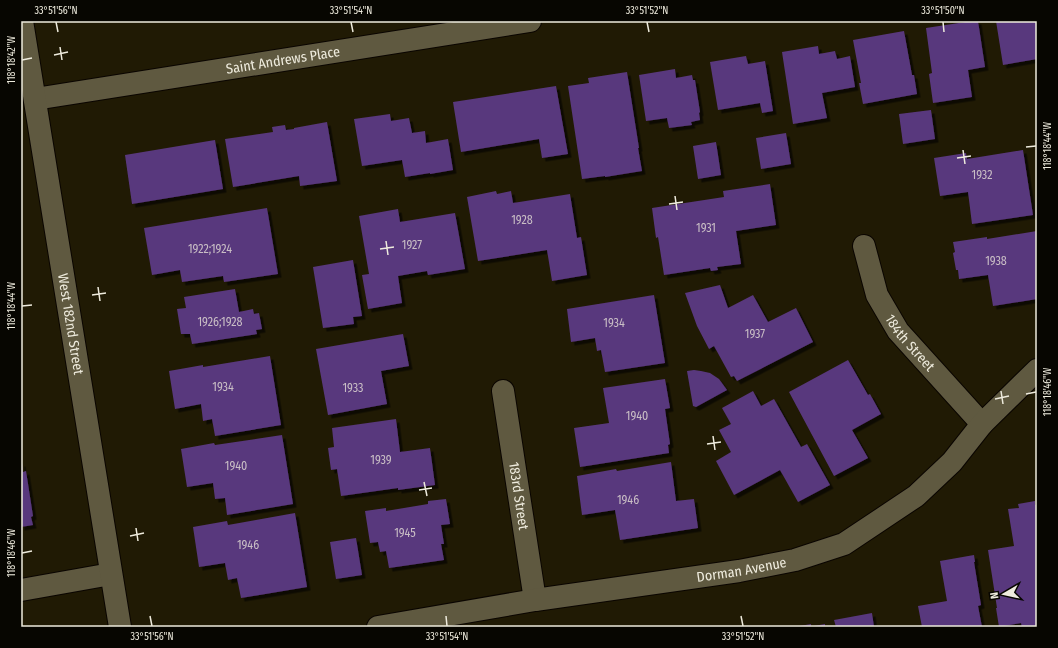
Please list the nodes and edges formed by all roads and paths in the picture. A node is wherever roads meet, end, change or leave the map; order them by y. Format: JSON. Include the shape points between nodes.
{"nodes":[{"id":1,"x":22,"y":21,"type":"edge"},
{"id":2,"x":530,"y":21,"type":"edge"},
{"id":3,"x":35,"y":99,"type":"junction"},
{"id":4,"x":864,"y":246,"type":"dead end"},
{"id":5,"x":1037,"y":370,"type":"edge"},
{"id":6,"x":503,"y":391,"type":"dead end"},
{"id":7,"x":982,"y":424,"type":"junction"},
{"id":8,"x":111,"y":574,"type":"junction"},
{"id":9,"x":21,"y":590,"type":"edge"},
{"id":10,"x":535,"y":600,"type":"junction"},
{"id":11,"x":120,"y":627,"type":"edge"},
{"id":12,"x":378,"y":627,"type":"edge"}],
"edges":[{"from":1,"to":3,"type":"street","name":"West 182nd Street"},
{"from":2,"to":3,"type":"street","name":"Saint Andrews Place"},
{"from":3,"to":8,"type":"street","name":"West 182nd Street"},
{"from":4,"to":7,"type":"street","name":"184th Street","via":[[877,295],[898,330]]},
{"from":5,"to":7,"type":"street","name":"Dorman Avenue"},
{"from":6,"to":10,"type":"street","name":"183rd Street"},
{"from":7,"to":10,"type":"street","name":"Dorman Avenue","via":[[952,462],[916,496],[844,544],[795,560],[740,571]]},
{"from":8,"to":9,"type":"street"},
{"from":8,"to":11,"type":"street","name":"West 182nd Street"},
{"from":10,"to":12,"type":"street","name":"Dorman Avenue"}]}
